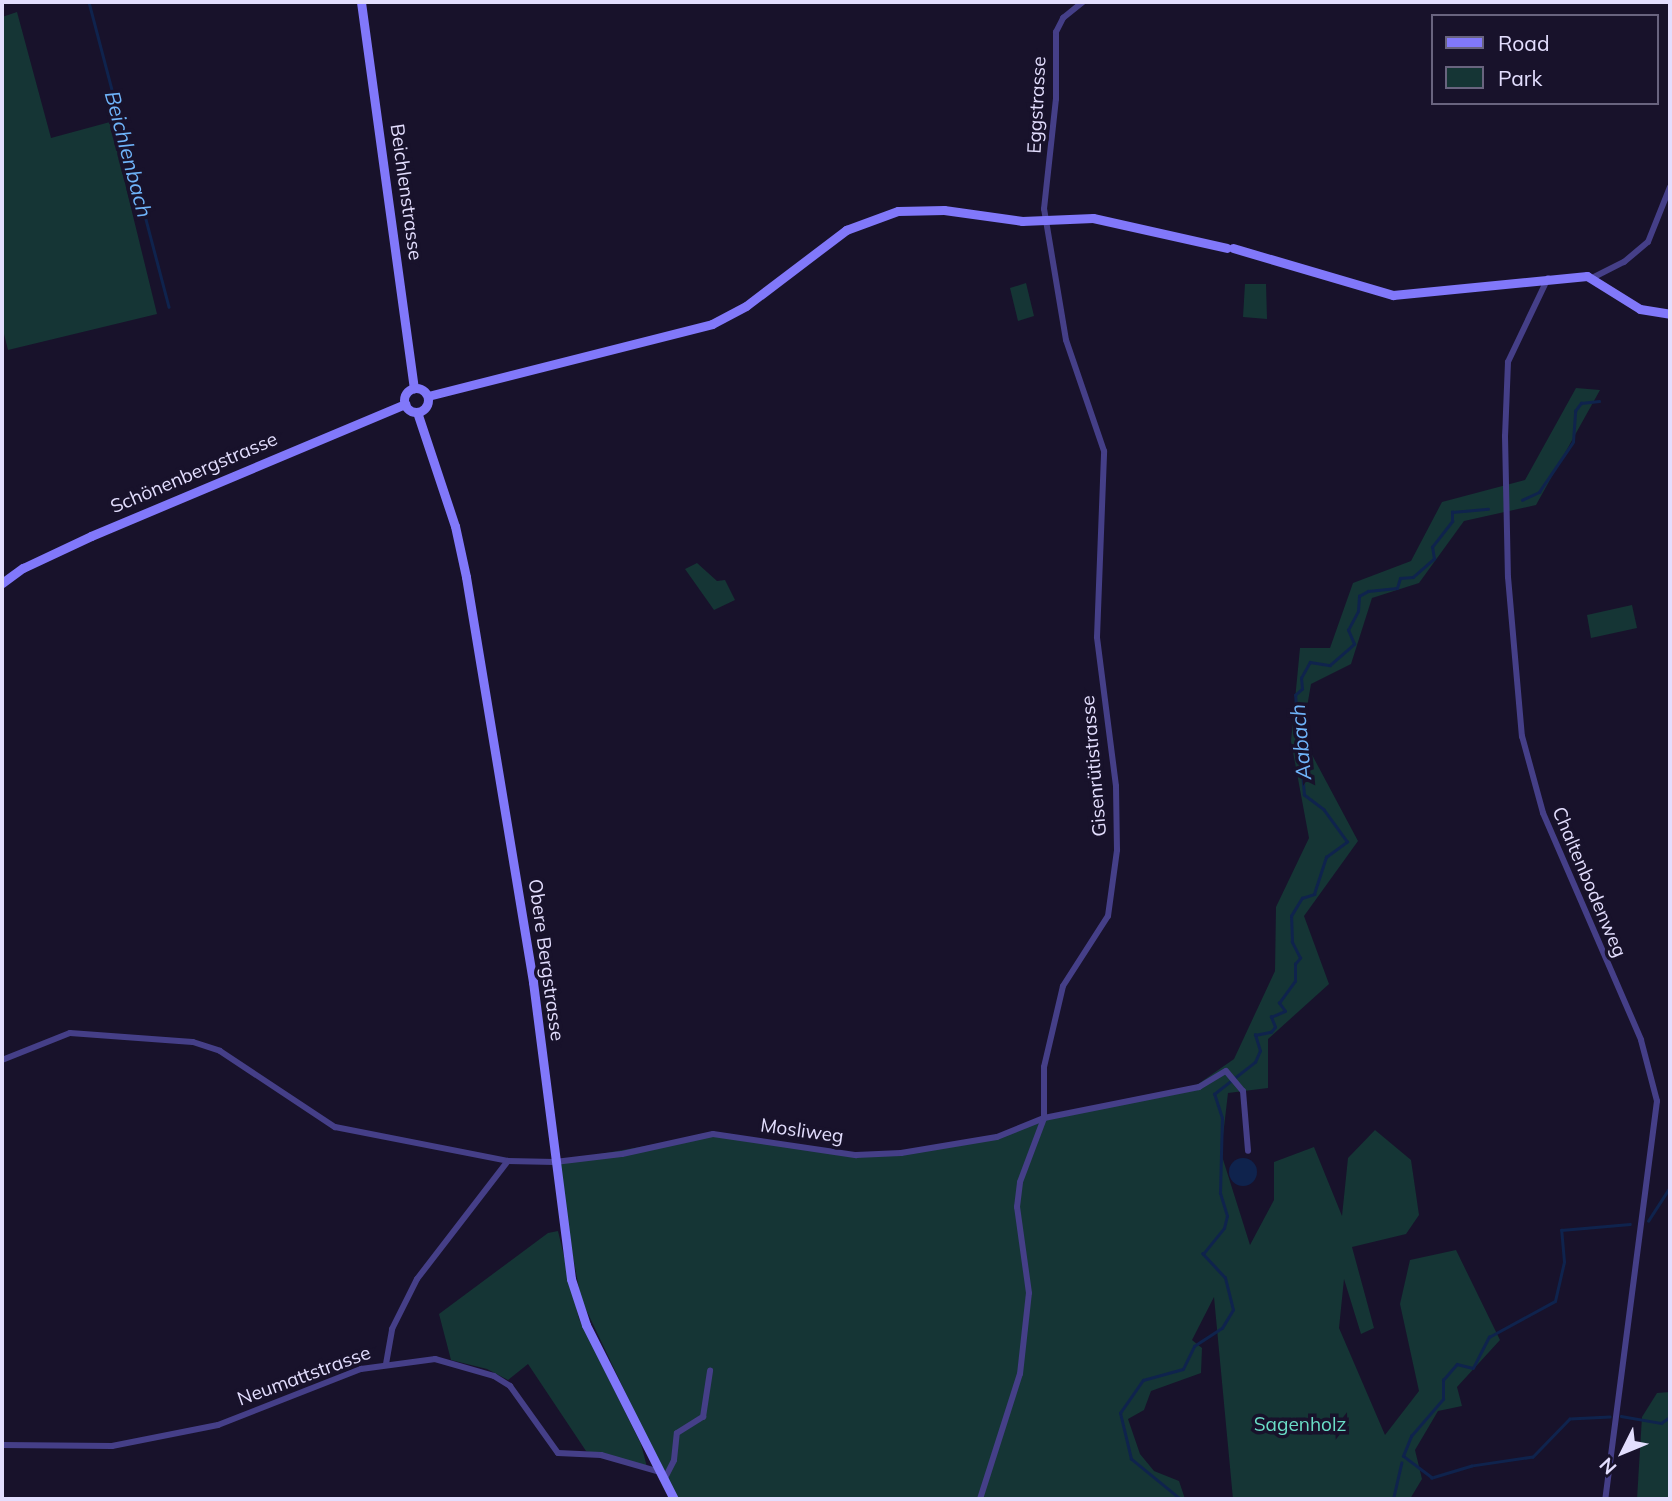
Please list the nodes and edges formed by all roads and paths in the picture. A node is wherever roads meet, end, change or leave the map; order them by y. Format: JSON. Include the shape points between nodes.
{"nodes":[{"id":1,"x":361,"y":2,"type":"edge"},
{"id":2,"x":1083,"y":2,"type":"edge"},
{"id":3,"x":1670,"y":187,"type":"edge"},
{"id":4,"x":1045,"y":220,"type":"junction"},
{"id":5,"x":1549,"y":276,"type":"junction"},
{"id":6,"x":1594,"y":277,"type":"junction"},
{"id":7,"x":1670,"y":314,"type":"edge"},
{"id":8,"x":414,"y":388,"type":"junction"},
{"id":9,"x":428,"y":396,"type":"junction"},
{"id":10,"x":405,"y":404,"type":"junction"},
{"id":11,"x":417,"y":412,"type":"junction"},
{"id":12,"x":2,"y":583,"type":"edge"},
{"id":13,"x":2,"y":1060,"type":"edge"},
{"id":14,"x":1044,"y":1118,"type":"junction"},
{"id":15,"x":1248,"y":1151,"type":"dead end"},
{"id":16,"x":508,"y":1161,"type":"junction"},
{"id":17,"x":555,"y":1162,"type":"junction"},
{"id":18,"x":386,"y":1364,"type":"junction"},
{"id":19,"x":710,"y":1371,"type":"dead end"},
{"id":20,"x":2,"y":1445,"type":"edge"},
{"id":21,"x":662,"y":1476,"type":"junction"},
{"id":22,"x":674,"y":1499,"type":"edge"},
{"id":23,"x":980,"y":1499,"type":"edge"},
{"id":24,"x":1605,"y":1499,"type":"edge"}],
"edges":[{"from":1,"to":8,"type":"street","name":"Beichlenstrasse"},
{"from":2,"to":4,"type":"street","name":"Eggstrasse","via":[[1063,18],[1056,32],[1056,99]]},
{"from":3,"to":6,"type":"street","via":[[1648,243],[1625,262]]},
{"from":4,"to":5,"type":"street","via":[[1093,218],[1230,248],[1393,295]]},
{"from":4,"to":9,"type":"street","via":[[1007,220],[934,209],[898,211],[856,225],[746,306],[712,324]]},
{"from":4,"to":14,"type":"street","name":"Gisenrütistrasse","via":[[1066,340],[1104,451],[1097,637],[1116,786],[1117,850],[1108,916],[1063,986],[1044,1067]]},
{"from":5,"to":6,"type":"street"},
{"from":5,"to":24,"type":"street","name":"Chaltenbodenweg","via":[[1508,362],[1508,577],[1522,736],[1543,813],[1641,1040],[1657,1101]]},
{"from":6,"to":7,"type":"street","via":[[1640,309]]},
{"from":8,"to":9,"type":"street"},
{"from":8,"to":10,"type":"street","via":[[405,394]]},
{"from":9,"to":11,"type":"street","via":[[426,407]]},
{"from":10,"to":11,"type":"street"},
{"from":10,"to":12,"type":"street","name":"Schönenbergstrasse","via":[[81,541]]},
{"from":11,"to":17,"type":"street","name":"Obere Bergstrasse","via":[[464,566],[525,929]]},
{"from":13,"to":16,"type":"street","name":"Mosliweg","via":[[70,1033],[192,1042],[220,1051],[335,1127]]},
{"from":14,"to":15,"type":"street","name":"Mosliweg","via":[[1199,1087],[1226,1072],[1243,1091]]},
{"from":14,"to":17,"type":"street","name":"Mosliweg","via":[[997,1137],[901,1153],[856,1155],[713,1134],[622,1154]]},
{"from":14,"to":23,"type":"street","name":"Gisenrütistrasse","via":[[1020,1182],[1017,1207],[1029,1293],[1018,1390]]},
{"from":16,"to":17,"type":"street","name":"Mosliweg"},
{"from":16,"to":18,"type":"street","via":[[417,1279],[392,1329]]},
{"from":17,"to":21,"type":"street","name":"Obere Bergstrasse","via":[[566,1257],[578,1304]]},
{"from":18,"to":20,"type":"street","name":"Neumattstrasse","via":[[218,1424],[112,1446]]},
{"from":18,"to":21,"type":"street","name":"Neumattstrasse","via":[[435,1359],[494,1376],[527,1405],[558,1453],[601,1455]]},
{"from":19,"to":21,"type":"street","via":[[703,1417],[677,1433],[674,1460]]},
{"from":21,"to":22,"type":"street","name":"Obere Bergstrasse"}]}
